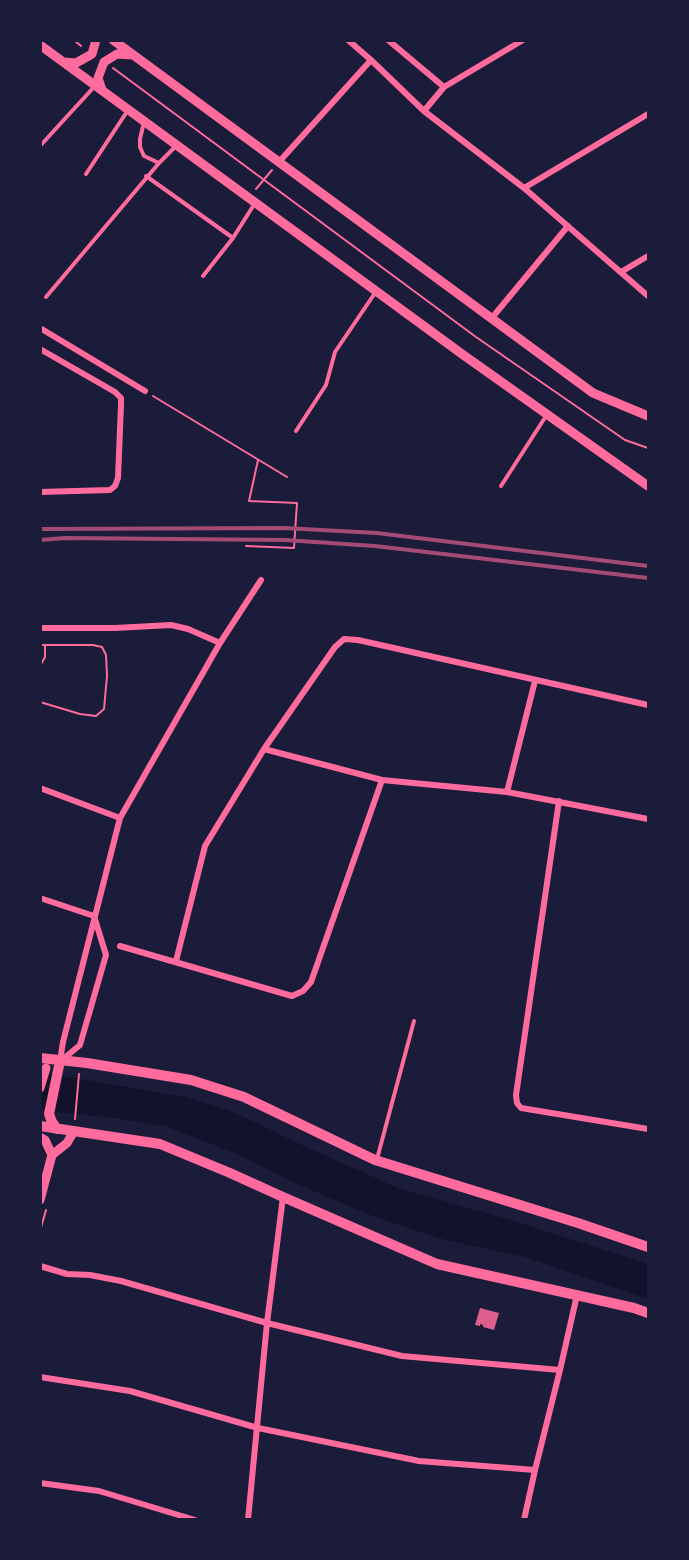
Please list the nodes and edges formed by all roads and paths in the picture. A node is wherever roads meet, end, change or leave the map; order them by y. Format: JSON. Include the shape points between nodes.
{"nodes":[{"id":1,"x":74,"y":40,"type":"edge"},
{"id":2,"x":96,"y":40,"type":"edge"},
{"id":3,"x":113,"y":40,"type":"edge"},
{"id":4,"x":348,"y":40,"type":"edge"},
{"id":5,"x":388,"y":40,"type":"edge"},
{"id":6,"x":524,"y":40,"type":"edge"},
{"id":7,"x":40,"y":45,"type":"edge"},
{"id":8,"x":92,"y":54,"type":"junction"},
{"id":9,"x":132,"y":55,"type":"junction"},
{"id":10,"x":371,"y":60,"type":"junction"},
{"id":11,"x":62,"y":61,"type":"junction"},
{"id":12,"x":104,"y":62,"type":"junction"},
{"id":13,"x":444,"y":87,"type":"junction"},
{"id":14,"x":99,"y":88,"type":"junction"},
{"id":15,"x":128,"y":110,"type":"junction"},
{"id":16,"x":424,"y":111,"type":"junction"},
{"id":17,"x":648,"y":114,"type":"edge"},
{"id":18,"x":144,"y":121,"type":"junction"},
{"id":19,"x":40,"y":146,"type":"edge"},
{"id":20,"x":177,"y":146,"type":"junction"},
{"id":21,"x":159,"y":163,"type":"junction"},
{"id":22,"x":278,"y":163,"type":"junction"},
{"id":23,"x":86,"y":174,"type":"dead end"},
{"id":24,"x":146,"y":176,"type":"junction"},
{"id":25,"x":264,"y":180,"type":"junction"},
{"id":26,"x":524,"y":188,"type":"junction"},
{"id":27,"x":252,"y":200,"type":"junction"},
{"id":28,"x":568,"y":226,"type":"junction"},
{"id":29,"x":233,"y":238,"type":"junction"},
{"id":30,"x":648,"y":256,"type":"edge"},
{"id":31,"x":621,"y":272,"type":"junction"},
{"id":32,"x":204,"y":276,"type":"dead end"},
{"id":33,"x":376,"y":291,"type":"junction"},
{"id":34,"x":648,"y":296,"type":"edge"},
{"id":35,"x":46,"y":297,"type":"dead end"},
{"id":36,"x":491,"y":319,"type":"junction"},
{"id":37,"x":40,"y":328,"type":"edge"},
{"id":38,"x":40,"y":349,"type":"edge"},
{"id":39,"x":145,"y":391,"type":"joint"},
{"id":40,"x":547,"y":414,"type":"junction"},
{"id":41,"x":648,"y":416,"type":"edge"},
{"id":42,"x":296,"y":431,"type":"dead end"},
{"id":43,"x":648,"y":448,"type":"edge"},
{"id":44,"x":258,"y":460,"type":"junction"},
{"id":45,"x":287,"y":477,"type":"dead end"},
{"id":46,"x":501,"y":486,"type":"dead end"},
{"id":47,"x":648,"y":486,"type":"edge"},
{"id":48,"x":40,"y":492,"type":"edge"},
{"id":49,"x":246,"y":546,"type":"dead end"},
{"id":50,"x":261,"y":580,"type":"dead end"},
{"id":51,"x":40,"y":628,"type":"edge"},
{"id":52,"x":220,"y":643,"type":"junction"},
{"id":53,"x":40,"y":645,"type":"edge"},
{"id":54,"x":45,"y":645,"type":"junction"},
{"id":55,"x":41,"y":666,"type":"edge"},
{"id":56,"x":535,"y":681,"type":"junction"},
{"id":57,"x":40,"y":702,"type":"edge"},
{"id":58,"x":648,"y":705,"type":"edge"},
{"id":59,"x":264,"y":749,"type":"junction"},
{"id":60,"x":382,"y":780,"type":"junction"},
{"id":61,"x":40,"y":788,"type":"edge"},
{"id":62,"x":507,"y":792,"type":"junction"},
{"id":63,"x":559,"y":801,"type":"junction"},
{"id":64,"x":120,"y":818,"type":"junction"},
{"id":65,"x":648,"y":819,"type":"edge"},
{"id":66,"x":40,"y":898,"type":"edge"},
{"id":67,"x":94,"y":916,"type":"junction"},
{"id":68,"x":120,"y":946,"type":"dead end"},
{"id":69,"x":176,"y":961,"type":"junction"},
{"id":70,"x":414,"y":1021,"type":"dead end"},
{"id":71,"x":40,"y":1058,"type":"edge"},
{"id":72,"x":60,"y":1061,"type":"junction"},
{"id":73,"x":44,"y":1068,"type":"edge"},
{"id":74,"x":79,"y":1075,"type":"dead end"},
{"id":75,"x":40,"y":1088,"type":"edge"},
{"id":76,"x":75,"y":1117,"type":"dead end"},
{"id":77,"x":40,"y":1126,"type":"edge"},
{"id":78,"x":57,"y":1129,"type":"junction"},
{"id":79,"x":648,"y":1129,"type":"edge"},
{"id":80,"x":74,"y":1131,"type":"junction"},
{"id":81,"x":40,"y":1137,"type":"edge"},
{"id":82,"x":52,"y":1155,"type":"junction"},
{"id":83,"x":377,"y":1160,"type":"junction"},
{"id":84,"x":283,"y":1197,"type":"junction"},
{"id":85,"x":40,"y":1200,"type":"edge"},
{"id":86,"x":648,"y":1247,"type":"edge"},
{"id":87,"x":40,"y":1266,"type":"edge"},
{"id":88,"x":577,"y":1295,"type":"junction"},
{"id":89,"x":648,"y":1313,"type":"edge"},
{"id":90,"x":267,"y":1323,"type":"junction"},
{"id":91,"x":560,"y":1370,"type":"junction"},
{"id":92,"x":40,"y":1377,"type":"edge"},
{"id":93,"x":258,"y":1428,"type":"junction"},
{"id":94,"x":535,"y":1470,"type":"junction"},
{"id":95,"x":40,"y":1483,"type":"edge"},
{"id":96,"x":195,"y":1520,"type":"edge"},
{"id":97,"x":248,"y":1520,"type":"edge"},
{"id":98,"x":524,"y":1520,"type":"edge"}],
"edges":[{"from":1,"to":8,"type":"path"},
{"from":2,"to":8,"type":"street"},
{"from":3,"to":9,"type":"street"},
{"from":4,"to":10,"type":"street"},
{"from":5,"to":13,"type":"street"},
{"from":6,"to":13,"type":"street"},
{"from":7,"to":11,"type":"street"},
{"from":8,"to":11,"type":"street","via":[[76,63]]},
{"from":9,"to":12,"type":"street","via":[[117,54]]},
{"from":9,"to":22,"type":"street"},
{"from":10,"to":16,"type":"street"},
{"from":10,"to":22,"type":"street"},
{"from":11,"to":14,"type":"street"},
{"from":12,"to":14,"type":"street"},
{"from":12,"to":25,"type":"path"},
{"from":13,"to":16,"type":"street"},
{"from":14,"to":15,"type":"street"},
{"from":14,"to":19,"type":"lane"},
{"from":15,"to":18,"type":"street"},
{"from":15,"to":23,"type":"lane"},
{"from":16,"to":26,"type":"street"},
{"from":17,"to":26,"type":"street"},
{"from":18,"to":20,"type":"street"},
{"from":18,"to":21,"type":"lane","via":[[140,147],[144,156]]},
{"from":20,"to":21,"type":"lane"},
{"from":20,"to":27,"type":"street"},
{"from":21,"to":24,"type":"lane"},
{"from":22,"to":25,"type":"path"},
{"from":22,"to":36,"type":"street"},
{"from":24,"to":29,"type":"lane"},
{"from":24,"to":35,"type":"lane"},
{"from":25,"to":27,"type":"path"},
{"from":25,"to":43,"type":"path","via":[[476,337],[625,440]]},
{"from":26,"to":28,"type":"street"},
{"from":27,"to":29,"type":"lane"},
{"from":27,"to":33,"type":"street"},
{"from":28,"to":31,"type":"street"},
{"from":28,"to":36,"type":"street"},
{"from":29,"to":32,"type":"lane"},
{"from":30,"to":31,"type":"street"},
{"from":31,"to":34,"type":"street"},
{"from":33,"to":40,"type":"street"},
{"from":33,"to":42,"type":"lane","via":[[335,352],[326,385]]},
{"from":36,"to":41,"type":"street","via":[[593,393]]},
{"from":37,"to":39,"type":"street"},
{"from":38,"to":48,"type":"street","via":[[116,392],[122,405],[115,486],[110,490]]},
{"from":39,"to":44,"type":"path"},
{"from":40,"to":46,"type":"lane"},
{"from":40,"to":47,"type":"street"},
{"from":44,"to":45,"type":"path"},
{"from":44,"to":49,"type":"path","via":[[249,501],[297,503],[294,548]]},
{"from":50,"to":52,"type":"street"},
{"from":51,"to":52,"type":"street","via":[[171,625],[188,628]]},
{"from":52,"to":64,"type":"street"},
{"from":53,"to":54,"type":"path"},
{"from":54,"to":55,"type":"path"},
{"from":54,"to":57,"type":"path","via":[[102,647],[107,676],[104,709],[96,716]]},
{"from":56,"to":58,"type":"street"},
{"from":56,"to":59,"type":"street","via":[[344,639]]},
{"from":56,"to":62,"type":"street"},
{"from":59,"to":60,"type":"street"},
{"from":59,"to":69,"type":"street","via":[[206,846]]},
{"from":60,"to":62,"type":"street"},
{"from":60,"to":69,"type":"street","via":[[311,982],[303,991],[292,996]]},
{"from":61,"to":64,"type":"street"},
{"from":62,"to":63,"type":"street"},
{"from":63,"to":65,"type":"street"},
{"from":63,"to":79,"type":"street","via":[[517,1103],[521,1108]]},
{"from":64,"to":67,"type":"street"},
{"from":66,"to":67,"type":"street"},
{"from":67,"to":72,"type":"street"},
{"from":67,"to":72,"type":"street","via":[[106,955],[80,1045]]},
{"from":68,"to":69,"type":"street"},
{"from":70,"to":83,"type":"lane"},
{"from":71,"to":72,"type":"main road"},
{"from":72,"to":73,"type":"street"},
{"from":72,"to":78,"type":"main road","via":[[49,1112]]},
{"from":72,"to":83,"type":"main road","via":[[191,1080],[244,1097]]},
{"from":73,"to":75,"type":"street"},
{"from":74,"to":76,"type":"path"},
{"from":77,"to":78,"type":"main road"},
{"from":78,"to":80,"type":"main road"},
{"from":80,"to":82,"type":"street"},
{"from":80,"to":84,"type":"main road","via":[[160,1144]]},
{"from":81,"to":82,"type":"street"},
{"from":82,"to":85,"type":"street"},
{"from":83,"to":86,"type":"main road"},
{"from":84,"to":88,"type":"main road","via":[[437,1264]]},
{"from":84,"to":90,"type":"street"},
{"from":87,"to":90,"type":"street","via":[[121,1281]]},
{"from":88,"to":89,"type":"main road"},
{"from":88,"to":91,"type":"street"},
{"from":90,"to":91,"type":"street","via":[[402,1356]]},
{"from":90,"to":93,"type":"street"},
{"from":91,"to":94,"type":"street"},
{"from":92,"to":93,"type":"street","via":[[130,1391]]},
{"from":93,"to":94,"type":"street","via":[[419,1461]]},
{"from":93,"to":97,"type":"street"},
{"from":94,"to":98,"type":"street"},
{"from":95,"to":96,"type":"street","via":[[99,1491]]}]}
